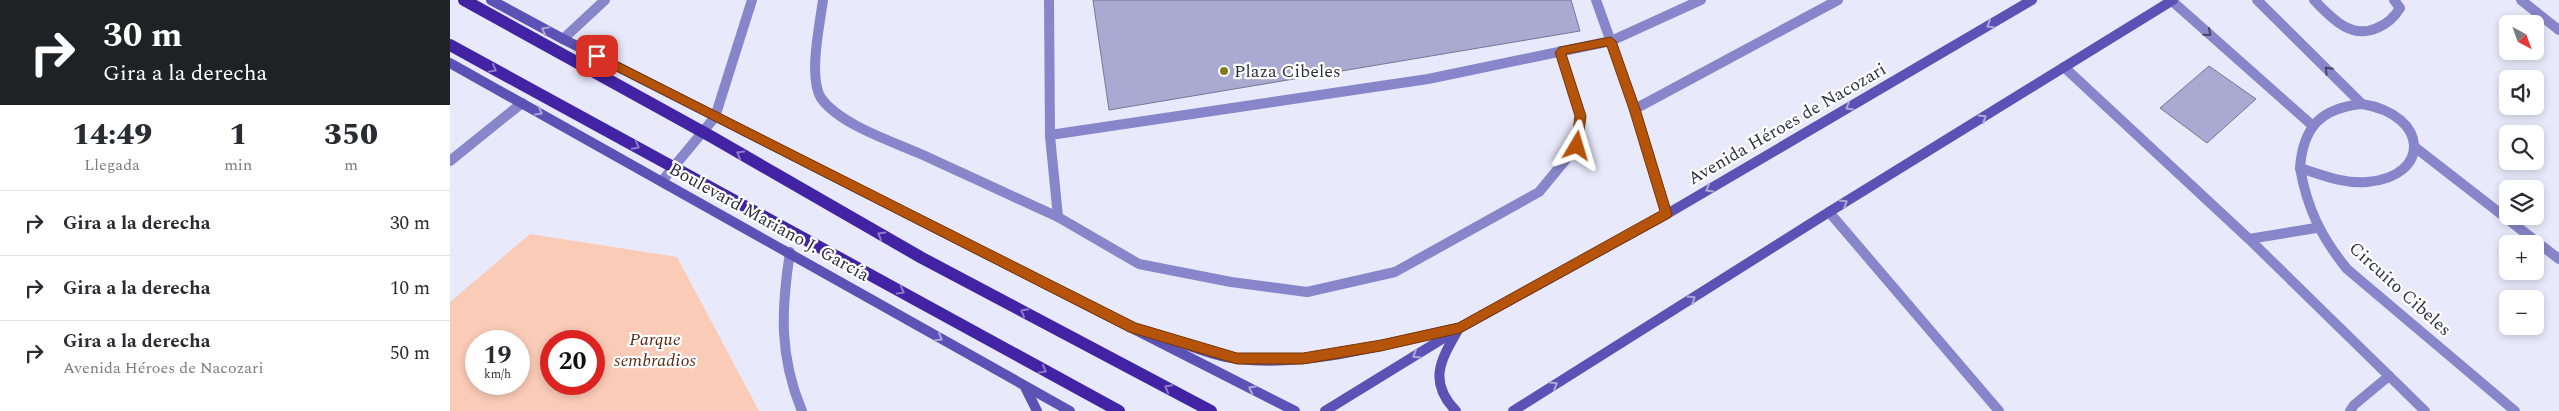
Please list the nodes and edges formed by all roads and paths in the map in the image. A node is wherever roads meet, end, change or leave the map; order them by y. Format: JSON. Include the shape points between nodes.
{"nodes":[{"id":1,"x":464,"y":0,"type":"edge"},
{"id":2,"x":491,"y":0,"type":"edge"},
{"id":3,"x":604,"y":0,"type":"edge"},
{"id":4,"x":752,"y":0,"type":"edge"},
{"id":5,"x":823,"y":0,"type":"edge"},
{"id":6,"x":1049,"y":0,"type":"edge"},
{"id":7,"x":1596,"y":0,"type":"edge"},
{"id":8,"x":1701,"y":0,"type":"edge"},
{"id":9,"x":1838,"y":0,"type":"edge"},
{"id":10,"x":2032,"y":0,"type":"edge"},
{"id":11,"x":2257,"y":0,"type":"edge"},
{"id":12,"x":2314,"y":0,"type":"edge"},
{"id":13,"x":2394,"y":0,"type":"edge"},
{"id":14,"x":2520,"y":0,"type":"edge"},
{"id":15,"x":2173,"y":1,"type":"edge"},
{"id":16,"x":2559,"y":30,"type":"edge"},
{"id":17,"x":563,"y":39,"type":"junction"},
{"id":18,"x":1611,"y":41,"type":"junction"},
{"id":19,"x":450,"y":45,"type":"edge"},
{"id":20,"x":1560,"y":52,"type":"junction"},
{"id":21,"x":450,"y":63,"type":"edge"},
{"id":22,"x":2064,"y":67,"type":"junction"},
{"id":23,"x":522,"y":103,"type":"junction"},
{"id":24,"x":2362,"y":104,"type":"junction"},
{"id":25,"x":1635,"y":109,"type":"junction"},
{"id":26,"x":715,"y":117,"type":"junction"},
{"id":27,"x":2313,"y":126,"type":"junction"},
{"id":28,"x":1050,"y":134,"type":"junction"},
{"id":29,"x":2416,"y":148,"type":"junction"},
{"id":30,"x":450,"y":161,"type":"edge"},
{"id":31,"x":2300,"y":168,"type":"junction"},
{"id":32,"x":662,"y":181,"type":"junction"},
{"id":33,"x":1829,"y":212,"type":"junction"},
{"id":34,"x":1666,"y":214,"type":"junction"},
{"id":35,"x":1058,"y":217,"type":"junction"},
{"id":36,"x":2316,"y":228,"type":"junction"},
{"id":37,"x":2249,"y":239,"type":"junction"},
{"id":38,"x":790,"y":252,"type":"junction"},
{"id":39,"x":2559,"y":259,"type":"edge"},
{"id":40,"x":1133,"y":328,"type":"junction"},
{"id":41,"x":1460,"y":328,"type":"junction"},
{"id":42,"x":2389,"y":376,"type":"junction"},
{"id":43,"x":1024,"y":386,"type":"junction"},
{"id":44,"x":802,"y":411,"type":"edge"},
{"id":45,"x":1037,"y":411,"type":"edge"},
{"id":46,"x":1070,"y":411,"type":"edge"},
{"id":47,"x":1119,"y":411,"type":"edge"},
{"id":48,"x":1211,"y":411,"type":"edge"},
{"id":49,"x":1295,"y":411,"type":"edge"},
{"id":50,"x":1325,"y":411,"type":"edge"},
{"id":51,"x":1456,"y":411,"type":"edge"},
{"id":52,"x":1513,"y":411,"type":"edge"},
{"id":53,"x":1999,"y":411,"type":"edge"},
{"id":54,"x":2350,"y":411,"type":"edge"},
{"id":55,"x":2425,"y":411,"type":"edge"},
{"id":56,"x":2515,"y":411,"type":"edge"}],
"edges":[{"from":48,"to":1,"type":"main road","one_way":true,"bridge":true,"via":[[922,258]]},
{"from":17,"to":2,"type":"main road","one_way":true},
{"from":3,"to":17,"type":"street"},
{"from":4,"to":26,"type":"street"},
{"from":5,"to":35,"type":"street","via":[[817,37],[816,86],[830,106],[863,128]]},
{"from":6,"to":28,"type":"street"},
{"from":7,"to":18,"type":"street"},
{"from":8,"to":18,"type":"street"},
{"from":9,"to":25,"type":"street"},
{"from":10,"to":34,"type":"main road","name":"Avenida Héroes de Nacozari","one_way":true},
{"from":24,"to":11,"type":"street","one_way":true},
{"from":12,"to":13,"type":"street","via":[[2346,30],[2358,34],[2370,33],[2394,20],[2400,8]]},
{"from":14,"to":16,"type":"street"},
{"from":15,"to":22,"type":"main road"},
{"from":15,"to":27,"type":"street","one_way":true},
{"from":17,"to":26,"type":"main road"},
{"from":18,"to":20,"type":"street"},
{"from":18,"to":25,"type":"street"},
{"from":19,"to":47,"type":"main road","one_way":true,"bridge":true},
{"from":20,"to":28,"type":"street","via":[[1428,79]]},
{"from":20,"to":35,"type":"street","via":[[1581,116],[1577,146],[1539,192],[1395,272],[1307,292],[1231,282],[1139,264]]},
{"from":21,"to":23,"type":"main road","name":"Boulevard Mariano J. García"},
{"from":33,"to":22,"type":"main road","one_way":true},
{"from":22,"to":37,"type":"street"},
{"from":23,"to":30,"type":"street"},
{"from":23,"to":32,"type":"main road","name":"Boulevard Mariano J. García","one_way":true},
{"from":24,"to":27,"type":"street","via":[[2334,109]]},
{"from":24,"to":29,"type":"street","via":[[2399,117],[2411,130]]},
{"from":25,"to":34,"type":"street"},
{"from":26,"to":32,"type":"street"},
{"from":26,"to":40,"type":"main road"},
{"from":27,"to":31,"type":"street","via":[[2300,151]]},
{"from":28,"to":35,"type":"street","via":[[1052,189]]},
{"from":29,"to":31,"type":"street","via":[[2401,171],[2379,180],[2336,179]]},
{"from":29,"to":39,"type":"street"},
{"from":31,"to":36,"type":"street","name":"Circuito Cibeles","via":[[2308,209]]},
{"from":32,"to":38,"type":"main road","name":"Boulevard Mariano J. García"},
{"from":52,"to":33,"type":"main road","one_way":true},
{"from":33,"to":53,"type":"street"},
{"from":34,"to":41,"type":"main road","name":"Avenida Héroes de Nacozari"},
{"from":36,"to":37,"type":"street"},
{"from":36,"to":56,"type":"street","name":"Circuito Cibeles","via":[[2346,269]]},
{"from":37,"to":42,"type":"street"},
{"from":38,"to":43,"type":"main road","name":"Boulevard Mariano J. García","one_way":true},
{"from":38,"to":44,"type":"street","via":[[782,301],[783,352]]},
{"from":40,"to":41,"type":"main road","via":[[1237,358],[1303,358]]},
{"from":49,"to":40,"type":"main road","one_way":true},
{"from":41,"to":50,"type":"main road","name":"Avenida Héroes de Nacozari","one_way":true},
{"from":41,"to":51,"type":"main road","via":[[1443,356],[1438,373],[1441,394]]},
{"from":42,"to":54,"type":"street"},
{"from":42,"to":55,"type":"street"},
{"from":43,"to":45,"type":"main road"},
{"from":43,"to":46,"type":"main road","name":"Boulevard Mariano J. García"}]}
